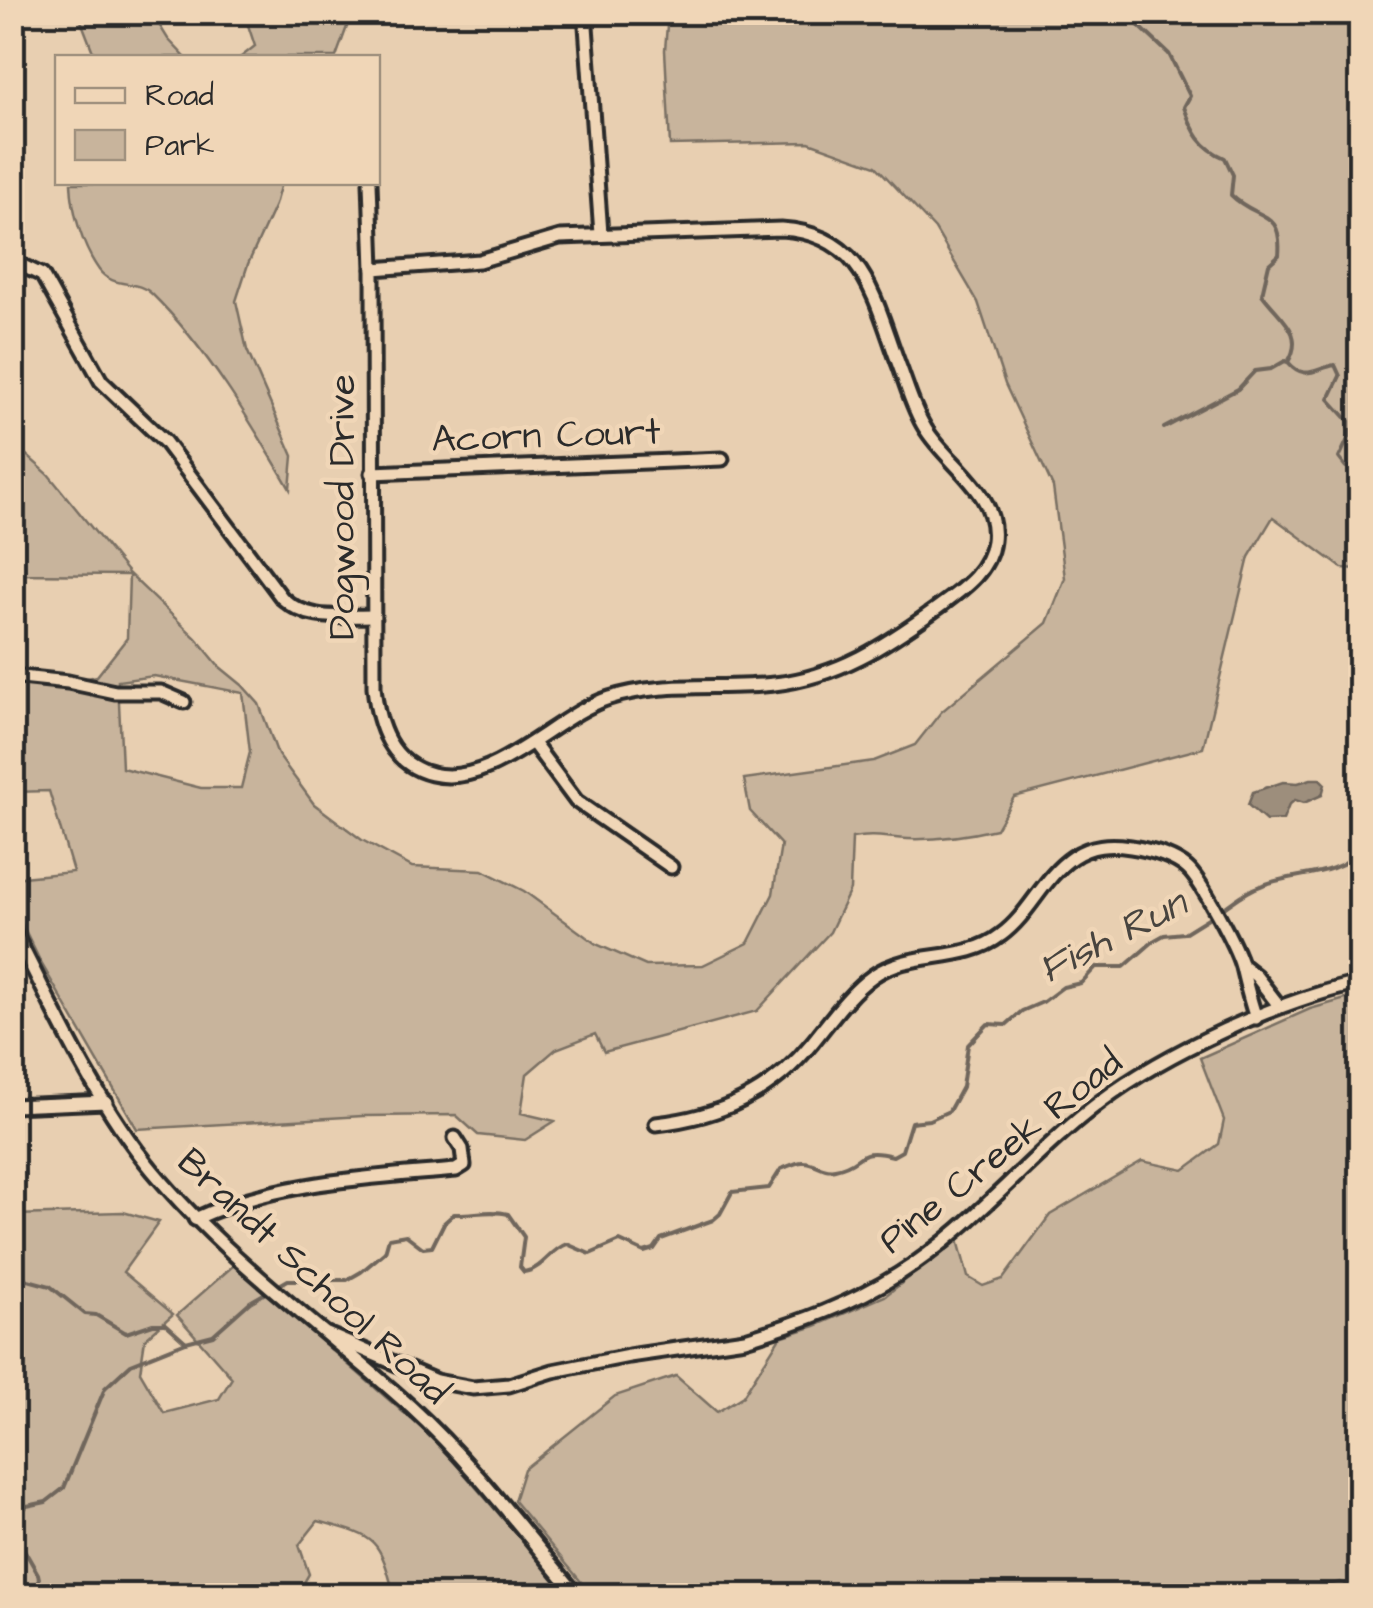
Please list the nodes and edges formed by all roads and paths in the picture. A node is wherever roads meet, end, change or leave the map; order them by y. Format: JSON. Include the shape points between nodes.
{"nodes":[{"id":1,"x":584,"y":12,"type":"edge"},
{"id":2,"x":370,"y":185,"type":"edge"},
{"id":3,"x":601,"y":234,"type":"junction"},
{"id":4,"x":12,"y":260,"type":"edge"},
{"id":5,"x":372,"y":269,"type":"junction"},
{"id":6,"x":722,"y":459,"type":"dead end"},
{"id":7,"x":372,"y":474,"type":"junction"},
{"id":8,"x":372,"y":616,"type":"junction"},
{"id":9,"x":12,"y":676,"type":"edge"},
{"id":10,"x":184,"y":702,"type":"dead end"},
{"id":11,"x":533,"y":743,"type":"junction"},
{"id":12,"x":671,"y":867,"type":"dead end"},
{"id":13,"x":12,"y":927,"type":"edge"},
{"id":14,"x":1242,"y":965,"type":"junction"},
{"id":15,"x":1360,"y":983,"type":"edge"},
{"id":16,"x":1280,"y":1007,"type":"junction"},
{"id":17,"x":1256,"y":1018,"type":"junction"},
{"id":18,"x":106,"y":1102,"type":"junction"},
{"id":19,"x":12,"y":1106,"type":"edge"},
{"id":20,"x":656,"y":1124,"type":"dead end"},
{"id":21,"x":455,"y":1138,"type":"dead end"},
{"id":22,"x":195,"y":1219,"type":"junction"},
{"id":23,"x":327,"y":1334,"type":"junction"},
{"id":24,"x":578,"y":1596,"type":"edge"}],
"edges":[{"from":1,"to":3,"type":"street"},
{"from":2,"to":5,"type":"street"},
{"from":3,"to":5,"type":"street","name":"Dogwood Drive","via":[[544,239],[478,261]]},
{"from":3,"to":11,"type":"street","name":"Dogwood Drive","via":[[798,230],[844,250],[863,272],[925,429],[986,504],[993,540],[966,586],[898,638],[835,671],[771,684],[629,692],[591,704]]},
{"from":4,"to":8,"type":"street","via":[[42,275],[101,381],[166,442],[282,598],[316,616]]},
{"from":5,"to":7,"type":"street","name":"Dogwood Drive"},
{"from":6,"to":7,"type":"street","name":"Acorn Court"},
{"from":7,"to":8,"type":"street","name":"Dogwood Drive"},
{"from":8,"to":11,"type":"street","name":"Dogwood Drive","via":[[379,725],[398,755],[430,774],[449,776]]},
{"from":9,"to":10,"type":"street","via":[[114,692],[161,692]]},
{"from":11,"to":12,"type":"street","via":[[576,801]]},
{"from":13,"to":18,"type":"street","name":"Brandt School Road"},
{"from":14,"to":16,"type":"street"},
{"from":14,"to":17,"type":"street"},
{"from":14,"to":20,"type":"street","via":[[1190,870],[1148,851],[1093,847],[1058,869],[994,941],[874,975],[799,1058],[750,1099]]},
{"from":15,"to":16,"type":"street","name":"Pine Creek Road"},
{"from":16,"to":17,"type":"street","name":"Pine Creek Road"},
{"from":17,"to":23,"type":"street","name":"Pine Creek Road","via":[[1101,1102],[900,1274],[773,1330],[491,1388],[436,1381]]},
{"from":18,"to":19,"type":"street"},
{"from":18,"to":22,"type":"street","name":"Brandt School Road"},
{"from":21,"to":22,"type":"street","via":[[464,1164],[456,1170],[277,1191]]},
{"from":22,"to":23,"type":"street","name":"Brandt School Road"},
{"from":23,"to":24,"type":"street","name":"Brandt School Road","via":[[450,1445]]}]}
